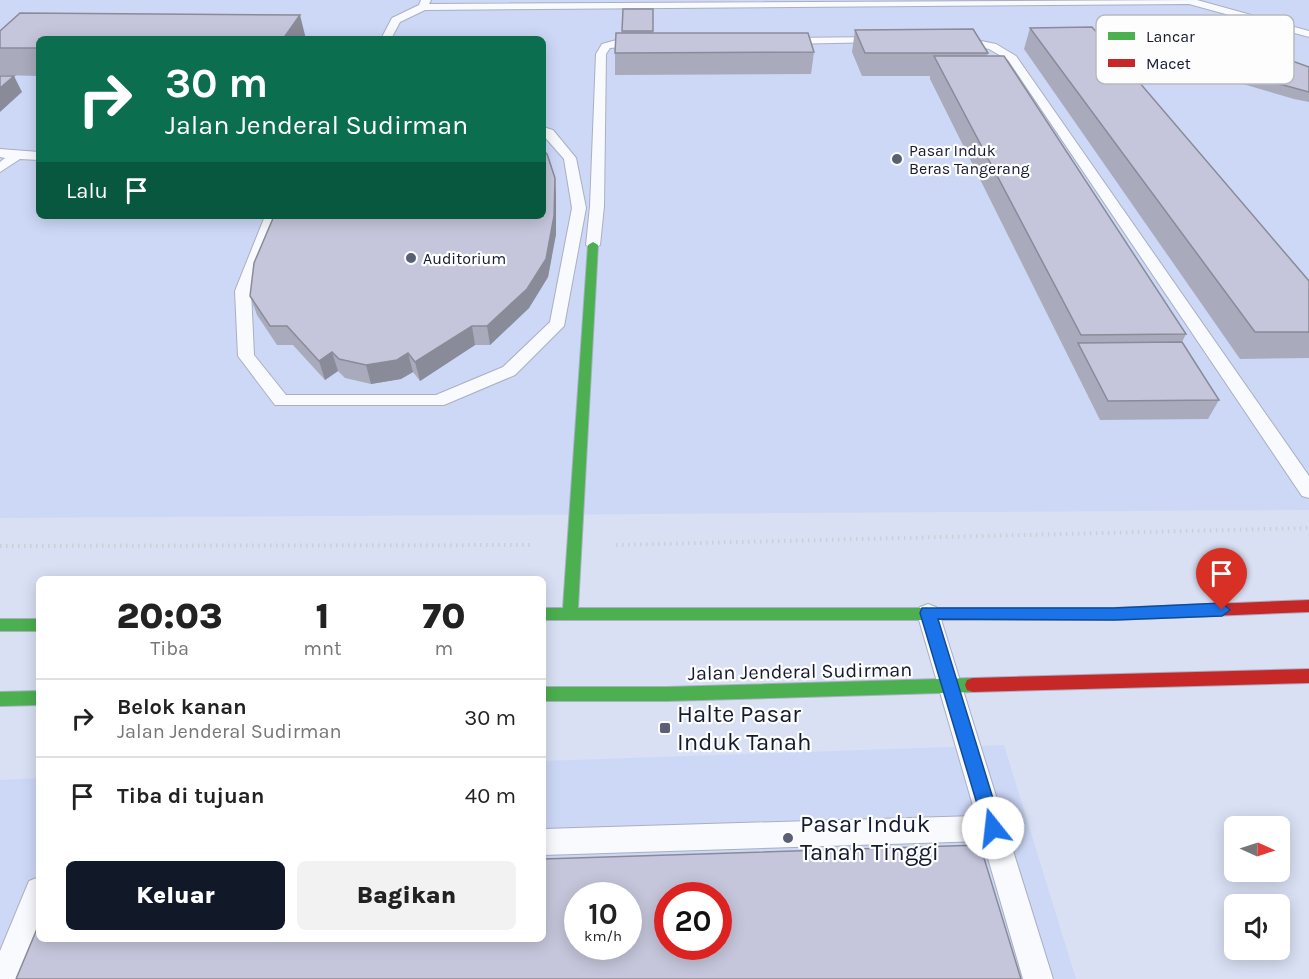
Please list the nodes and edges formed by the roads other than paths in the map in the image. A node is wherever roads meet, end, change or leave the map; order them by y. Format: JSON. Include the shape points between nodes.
{"nodes":[{"id":1,"x":1187,"y":0,"type":"edge"},
{"id":2,"x":705,"y":2,"type":"edge"},
{"id":3,"x":424,"y":4,"type":"edge"},
{"id":4,"x":1241,"y":15,"type":"edge"},
{"id":5,"x":1294,"y":30,"type":"edge"},
{"id":6,"x":1309,"y":34,"type":"edge"},
{"id":7,"x":388,"y":36,"type":"edge"},
{"id":8,"x":948,"y":39,"type":"edge"},
{"id":9,"x":888,"y":40,"type":"edge"},
{"id":10,"x":769,"y":41,"type":"edge"},
{"id":11,"x":661,"y":42,"type":"edge"},
{"id":12,"x":546,"y":132,"type":"edge"},
{"id":13,"x":0,"y":153,"type":"edge"},
{"id":14,"x":17,"y":155,"type":"junction"},
{"id":15,"x":36,"y":156,"type":"edge"},
{"id":16,"x":0,"y":168,"type":"edge"},
{"id":17,"x":271,"y":219,"type":"edge"},
{"id":18,"x":593,"y":245,"type":"joint"},
{"id":19,"x":1309,"y":491,"type":"edge"},
{"id":20,"x":1309,"y":606,"type":"edge"},
{"id":21,"x":928,"y":613,"type":"junction"},
{"id":22,"x":546,"y":614,"type":"edge"},
{"id":23,"x":570,"y":614,"type":"junction"},
{"id":24,"x":0,"y":625,"type":"edge"},
{"id":25,"x":36,"y":625,"type":"edge"},
{"id":26,"x":1309,"y":676,"type":"edge"},
{"id":27,"x":952,"y":686,"type":"junction"},
{"id":28,"x":546,"y":694,"type":"edge"},
{"id":29,"x":36,"y":698,"type":"edge"},
{"id":30,"x":0,"y":699,"type":"edge"},
{"id":31,"x":993,"y":828,"type":"junction"},
{"id":32,"x":546,"y":842,"type":"edge"},
{"id":33,"x":36,"y":898,"type":"edge"},
{"id":34,"x":3,"y":979,"type":"edge"},
{"id":35,"x":1038,"y":979,"type":"edge"}],
"edges":[{"from":1,"to":2,"type":"lane"},
{"from":1,"to":4,"type":"lane"},
{"from":2,"to":3,"type":"lane"},
{"from":3,"to":7,"type":"lane","via":[[396,20]]},
{"from":5,"to":6,"type":"lane"},
{"from":8,"to":19,"type":"lane","via":[[992,46],[1012,58]]},
{"from":9,"to":10,"type":"lane"},
{"from":11,"to":18,"type":"lane","via":[[620,42],[606,46],[601,54]]},
{"from":12,"to":17,"type":"lane","via":[[570,158],[579,208],[558,323],[509,371],[438,401],[281,401],[246,356],[243,291]]},
{"from":13,"to":14,"type":"lane"},
{"from":14,"to":15,"type":"lane"},
{"from":14,"to":16,"type":"lane"},
{"from":18,"to":23,"type":"main road"},
{"from":20,"to":21,"type":"main road","via":[[1114,614]]},
{"from":21,"to":23,"type":"main road"},
{"from":21,"to":27,"type":"lane"},
{"from":22,"to":23,"type":"main road"},
{"from":24,"to":25,"type":"main road"},
{"from":26,"to":27,"type":"main road","name":"Jalan Jenderal Sudirman"},
{"from":27,"to":28,"type":"main road","name":"Jalan Jenderal Sudirman"},
{"from":27,"to":31,"type":"lane"},
{"from":29,"to":30,"type":"main road"},
{"from":31,"to":32,"type":"lane"},
{"from":31,"to":35,"type":"lane"},
{"from":33,"to":34,"type":"lane"}]}
